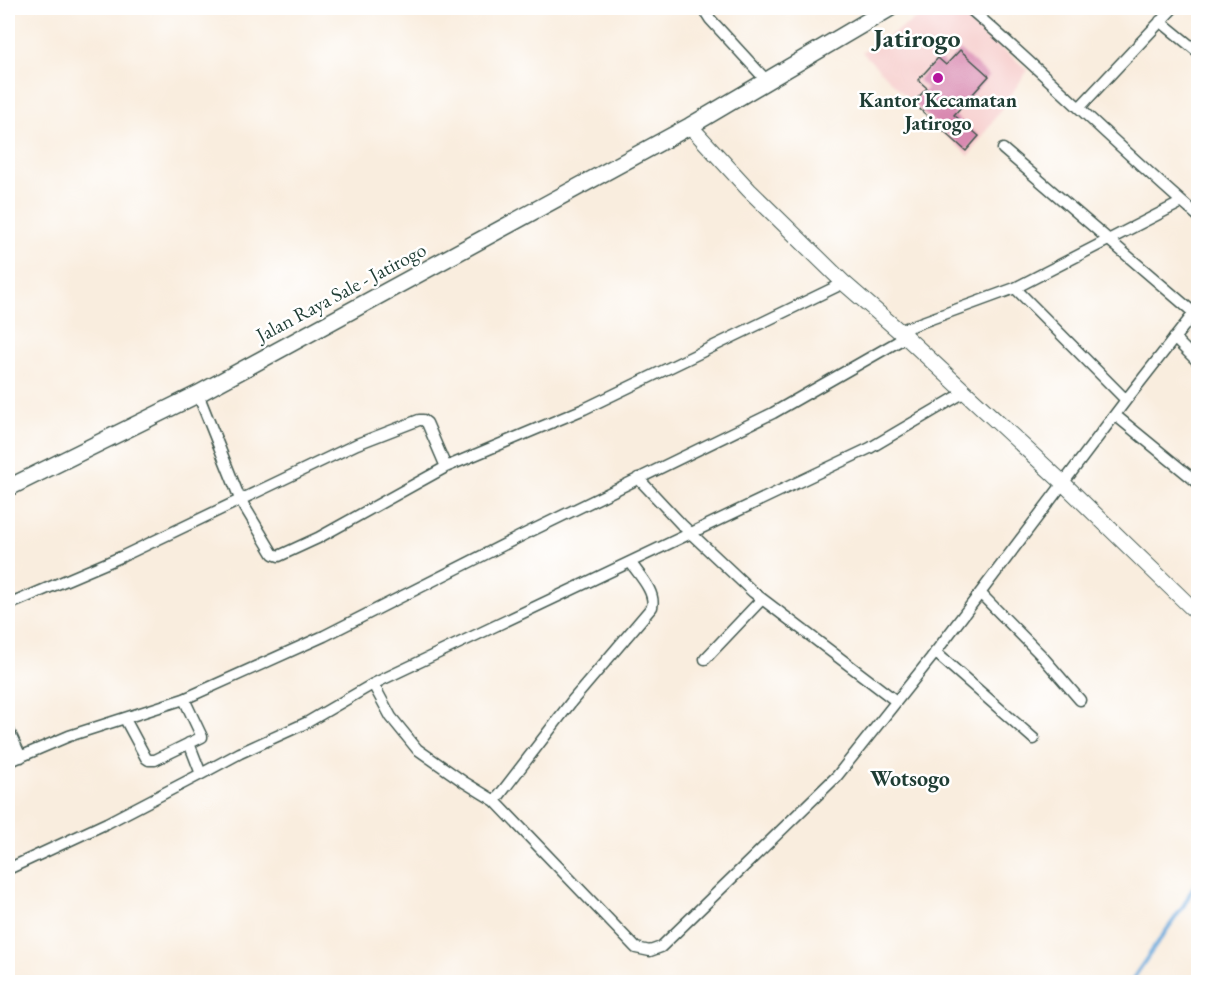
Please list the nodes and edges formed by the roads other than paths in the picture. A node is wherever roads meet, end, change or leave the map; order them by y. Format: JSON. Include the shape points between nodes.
{"nodes":[{"id":1,"x":703,"y":8,"type":"edge"},
{"id":2,"x":890,"y":8,"type":"edge"},
{"id":3,"x":969,"y":8,"type":"edge"},
{"id":4,"x":1173,"y":8,"type":"edge"},
{"id":5,"x":1160,"y":21,"type":"junction"},
{"id":6,"x":1198,"y":52,"type":"edge"},
{"id":7,"x":765,"y":80,"type":"junction"},
{"id":8,"x":1079,"y":108,"type":"junction"},
{"id":9,"x":690,"y":126,"type":"junction"},
{"id":10,"x":1003,"y":149,"type":"dead end"},
{"id":11,"x":1182,"y":202,"type":"junction"},
{"id":12,"x":1198,"y":216,"type":"edge"},
{"id":13,"x":1108,"y":241,"type":"junction"},
{"id":14,"x":844,"y":283,"type":"junction"},
{"id":15,"x":1015,"y":288,"type":"junction"},
{"id":16,"x":1196,"y":311,"type":"edge"},
{"id":17,"x":902,"y":334,"type":"junction"},
{"id":18,"x":1174,"y":338,"type":"junction"},
{"id":19,"x":1198,"y":362,"type":"edge"},
{"id":20,"x":965,"y":392,"type":"junction"},
{"id":21,"x":198,"y":394,"type":"junction"},
{"id":22,"x":1126,"y":400,"type":"junction"},
{"id":23,"x":1115,"y":415,"type":"junction"},
{"id":24,"x":446,"y":467,"type":"junction"},
{"id":25,"x":638,"y":478,"type":"junction"},
{"id":26,"x":1063,"y":483,"type":"junction"},
{"id":27,"x":1198,"y":483,"type":"edge"},
{"id":28,"x":8,"y":488,"type":"edge"},
{"id":29,"x":240,"y":499,"type":"junction"},
{"id":30,"x":692,"y":534,"type":"junction"},
{"id":31,"x":631,"y":563,"type":"junction"},
{"id":32,"x":980,"y":593,"type":"junction"},
{"id":33,"x":762,"y":599,"type":"junction"},
{"id":34,"x":8,"y":606,"type":"edge"},
{"id":35,"x":1198,"y":614,"type":"edge"},
{"id":36,"x":935,"y":652,"type":"junction"},
{"id":37,"x":705,"y":659,"type":"dead end"},
{"id":38,"x":373,"y":684,"type":"junction"},
{"id":39,"x":184,"y":699,"type":"junction"},
{"id":40,"x":1080,"y":700,"type":"dead end"},
{"id":41,"x":896,"y":701,"type":"junction"},
{"id":42,"x":125,"y":719,"type":"junction"},
{"id":43,"x":8,"y":729,"type":"edge"},
{"id":44,"x":1034,"y":739,"type":"dead end"},
{"id":45,"x":189,"y":743,"type":"junction"},
{"id":46,"x":21,"y":757,"type":"junction"},
{"id":47,"x":8,"y":762,"type":"edge"},
{"id":48,"x":201,"y":774,"type":"junction"},
{"id":49,"x":495,"y":801,"type":"junction"},
{"id":50,"x":8,"y":869,"type":"edge"}],
"edges":[{"from":1,"to":7,"type":"street"},
{"from":2,"to":7,"type":"main road","name":"Jalan Raya Sale - Jatirogo"},
{"from":3,"to":8,"type":"street"},
{"from":4,"to":5,"type":"street"},
{"from":5,"to":6,"type":"street"},
{"from":5,"to":8,"type":"street"},
{"from":7,"to":9,"type":"main road","name":"Jalan Raya Sale - Jatirogo"},
{"from":8,"to":11,"type":"street"},
{"from":9,"to":14,"type":"main road","via":[[748,190]]},
{"from":9,"to":21,"type":"main road","name":"Jalan Raya Sale - Jatirogo"},
{"from":10,"to":13,"type":"street"},
{"from":11,"to":12,"type":"street"},
{"from":11,"to":13,"type":"street"},
{"from":13,"to":15,"type":"street"},
{"from":13,"to":16,"type":"street"},
{"from":14,"to":17,"type":"main road"},
{"from":14,"to":24,"type":"street","via":[[584,409]]},
{"from":15,"to":17,"type":"street"},
{"from":15,"to":22,"type":"street"},
{"from":16,"to":18,"type":"street"},
{"from":17,"to":20,"type":"main road"},
{"from":17,"to":25,"type":"street","via":[[773,413]]},
{"from":18,"to":19,"type":"street"},
{"from":18,"to":22,"type":"street"},
{"from":20,"to":26,"type":"main road"},
{"from":20,"to":30,"type":"street","via":[[870,448]]},
{"from":21,"to":28,"type":"main road","name":"Jalan Raya Sale - Jatirogo"},
{"from":21,"to":29,"type":"street"},
{"from":22,"to":23,"type":"street"},
{"from":23,"to":26,"type":"street"},
{"from":23,"to":27,"type":"street"},
{"from":24,"to":29,"type":"street","via":[[427,423],[419,420],[357,444]]},
{"from":24,"to":29,"type":"street","via":[[279,556],[273,554]]},
{"from":25,"to":30,"type":"street"},
{"from":25,"to":39,"type":"street","via":[[324,636]]},
{"from":26,"to":32,"type":"street"},
{"from":26,"to":35,"type":"main road"},
{"from":29,"to":34,"type":"street"},
{"from":30,"to":31,"type":"street"},
{"from":30,"to":33,"type":"street"},
{"from":31,"to":38,"type":"street"},
{"from":31,"to":49,"type":"street","via":[[651,593],[652,608],[572,701]]},
{"from":32,"to":36,"type":"street"},
{"from":32,"to":40,"type":"street"},
{"from":33,"to":37,"type":"street"},
{"from":33,"to":41,"type":"street"},
{"from":36,"to":41,"type":"street"},
{"from":36,"to":44,"type":"street"},
{"from":38,"to":48,"type":"street","via":[[306,723]]},
{"from":38,"to":49,"type":"street","via":[[391,717],[417,749]]},
{"from":39,"to":42,"type":"street"},
{"from":39,"to":45,"type":"street","via":[[202,733]]},
{"from":41,"to":49,"type":"street","via":[[837,776],[661,947],[650,951],[636,948]]},
{"from":42,"to":45,"type":"street","via":[[149,760]]},
{"from":42,"to":46,"type":"street","via":[[69,736]]},
{"from":43,"to":46,"type":"street"},
{"from":45,"to":48,"type":"street"},
{"from":46,"to":47,"type":"street"},
{"from":48,"to":50,"type":"street"}]}
